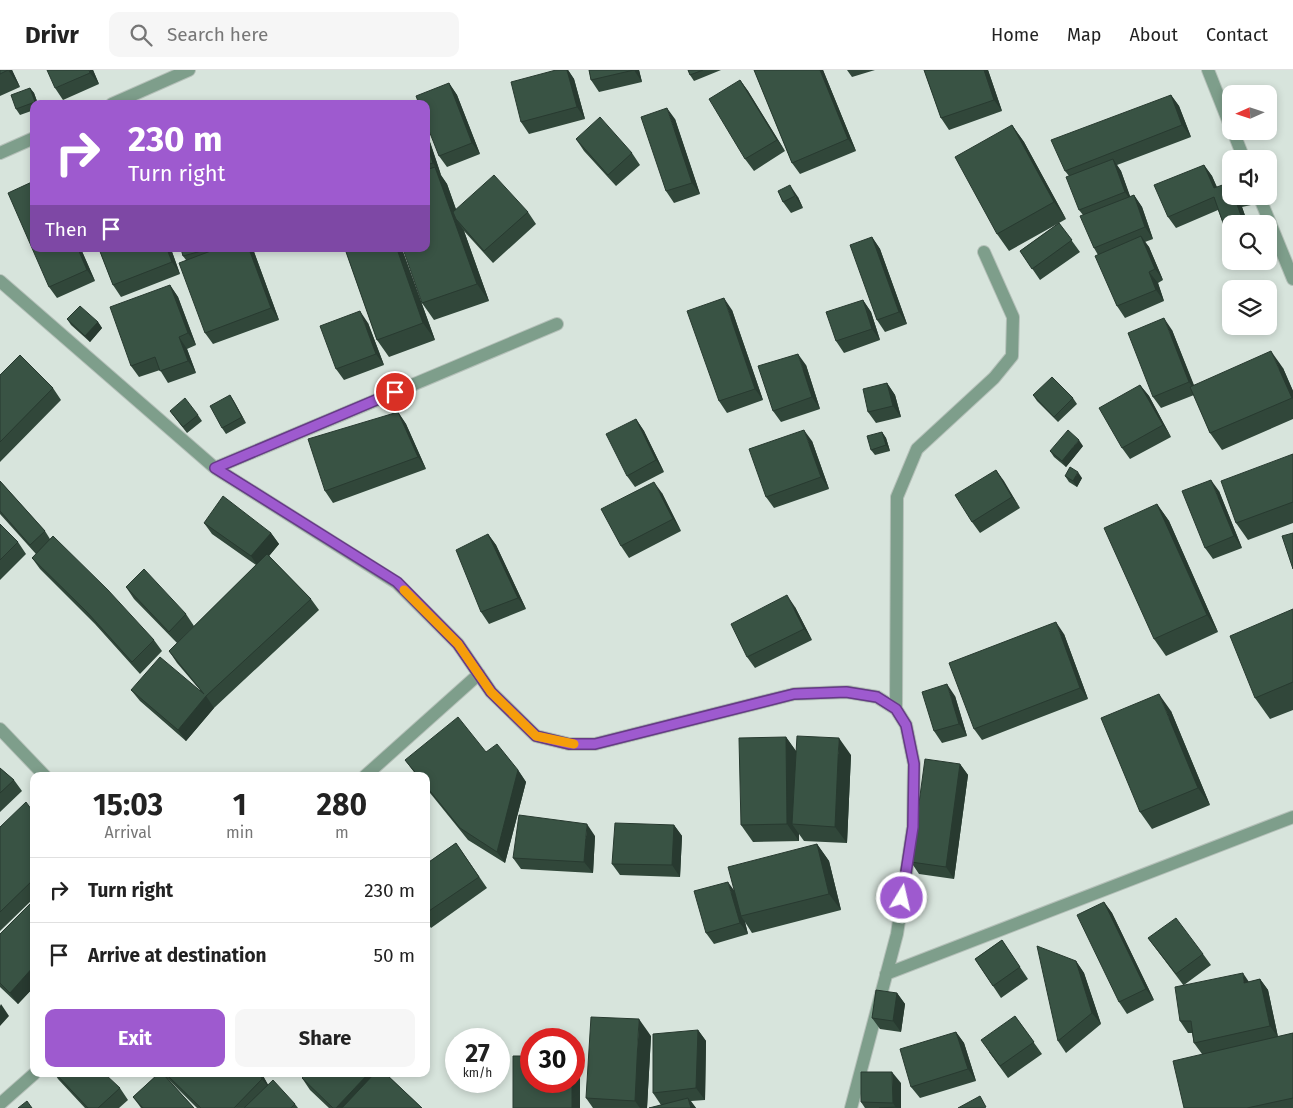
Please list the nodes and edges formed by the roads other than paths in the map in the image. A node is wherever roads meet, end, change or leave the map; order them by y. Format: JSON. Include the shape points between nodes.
{"nodes":[{"id":1,"x":189,"y":70,"type":"edge"},
{"id":2,"x":1208,"y":70,"type":"edge"},
{"id":3,"x":121,"y":100,"type":"edge"},
{"id":4,"x":1222,"y":105,"type":"edge"},
{"id":5,"x":30,"y":140,"type":"edge"},
{"id":6,"x":0,"y":153,"type":"edge"},
{"id":7,"x":1263,"y":205,"type":"edge"},
{"id":8,"x":984,"y":252,"type":"dead end"},
{"id":9,"x":1293,"y":279,"type":"edge"},
{"id":10,"x":0,"y":281,"type":"edge"},
{"id":11,"x":557,"y":324,"type":"dead end"},
{"id":12,"x":215,"y":468,"type":"junction"},
{"id":13,"x":479,"y":674,"type":"junction"},
{"id":14,"x":896,"y":709,"type":"junction"},
{"id":15,"x":0,"y":729,"type":"edge"},
{"id":16,"x":41,"y":772,"type":"edge"},
{"id":17,"x":369,"y":772,"type":"edge"},
{"id":18,"x":1293,"y":817,"type":"edge"},
{"id":19,"x":886,"y":974,"type":"junction"},
{"id":20,"x":31,"y":1077,"type":"edge"},
{"id":21,"x":0,"y":1104,"type":"edge"},
{"id":22,"x":851,"y":1108,"type":"edge"}],
"edges":[{"from":1,"to":3,"type":"street"},
{"from":2,"to":4,"type":"street"},
{"from":5,"to":6,"type":"street"},
{"from":7,"to":9,"type":"street"},
{"from":8,"to":14,"type":"street","via":[[1013,317],[1012,356],[994,378],[917,449],[897,497]]},
{"from":10,"to":12,"type":"street"},
{"from":11,"to":12,"type":"street"},
{"from":12,"to":13,"type":"street","via":[[397,582],[458,644]]},
{"from":13,"to":14,"type":"street","via":[[491,692],[536,736],[569,744],[595,744],[794,694],[846,692],[877,697]]},
{"from":13,"to":17,"type":"street"},
{"from":14,"to":19,"type":"street","via":[[906,725],[914,764],[913,827],[896,934]]},
{"from":15,"to":16,"type":"street"},
{"from":18,"to":19,"type":"street"},
{"from":19,"to":22,"type":"street"},
{"from":20,"to":21,"type":"street"}]}
